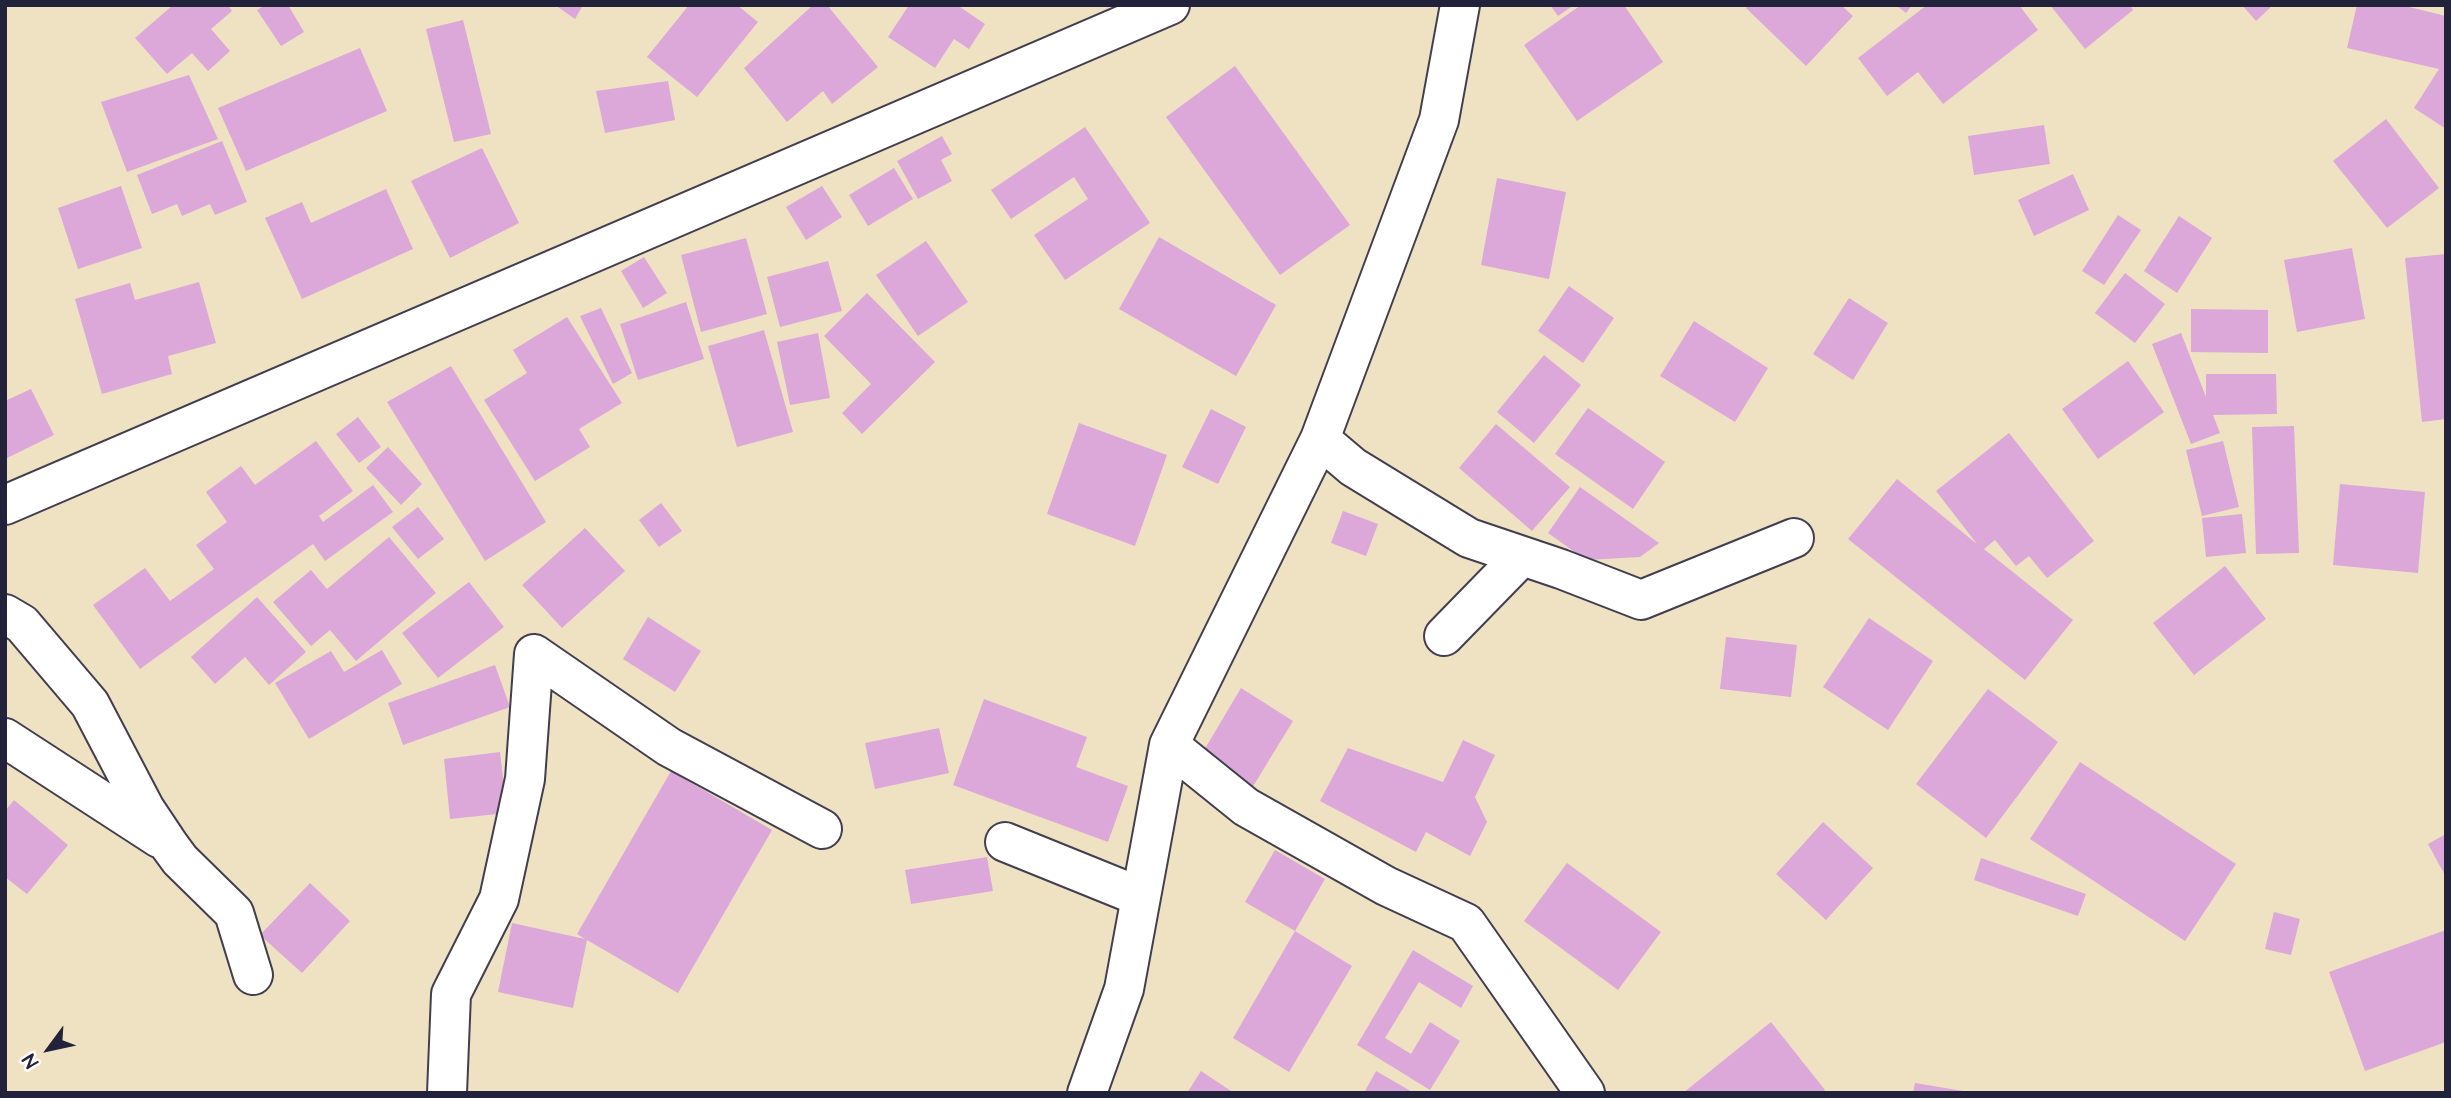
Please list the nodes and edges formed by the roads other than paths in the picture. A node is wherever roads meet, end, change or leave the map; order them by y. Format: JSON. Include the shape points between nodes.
{"nodes":[{"id":1,"x":1460,"y":5,"type":"edge"},
{"id":2,"x":1142,"y":10,"type":"edge"},
{"id":3,"x":1320,"y":439,"type":"junction"},
{"id":4,"x":5,"y":505,"type":"edge"},
{"id":5,"x":1794,"y":538,"type":"dead end"},
{"id":6,"x":1522,"y":556,"type":"junction"},
{"id":7,"x":5,"y":614,"type":"edge"},
{"id":8,"x":1444,"y":636,"type":"dead end"},
{"id":9,"x":5,"y":738,"type":"edge"},
{"id":10,"x":1169,"y":745,"type":"junction"},
{"id":11,"x":822,"y":829,"type":"dead end"},
{"id":12,"x":1004,"y":842,"type":"dead end"},
{"id":13,"x":169,"y":845,"type":"junction"},
{"id":14,"x":1141,"y":897,"type":"junction"},
{"id":15,"x":253,"y":975,"type":"dead end"},
{"id":16,"x":447,"y":1093,"type":"edge"},
{"id":17,"x":1087,"y":1093,"type":"edge"},
{"id":18,"x":1585,"y":1093,"type":"edge"}],
"edges":[{"from":1,"to":3,"type":"street","via":[[1439,120]]},
{"from":2,"to":4,"type":"street"},
{"from":3,"to":6,"type":"street","via":[[1353,467],[1469,538]]},
{"from":3,"to":10,"type":"street"},
{"from":5,"to":6,"type":"street","via":[[1641,600]]},
{"from":6,"to":8,"type":"street"},
{"from":7,"to":13,"type":"street","via":[[22,624],[90,704]]},
{"from":9,"to":13,"type":"street"},
{"from":10,"to":14,"type":"street"},
{"from":10,"to":18,"type":"street","via":[[1245,807],[1387,886],[1466,923]]},
{"from":11,"to":16,"type":"street","via":[[669,747],[534,654],[525,779],[499,899],[451,994]]},
{"from":12,"to":14,"type":"street"},
{"from":13,"to":15,"type":"street","via":[[234,913]]},
{"from":14,"to":17,"type":"street","via":[[1124,989]]}]}
